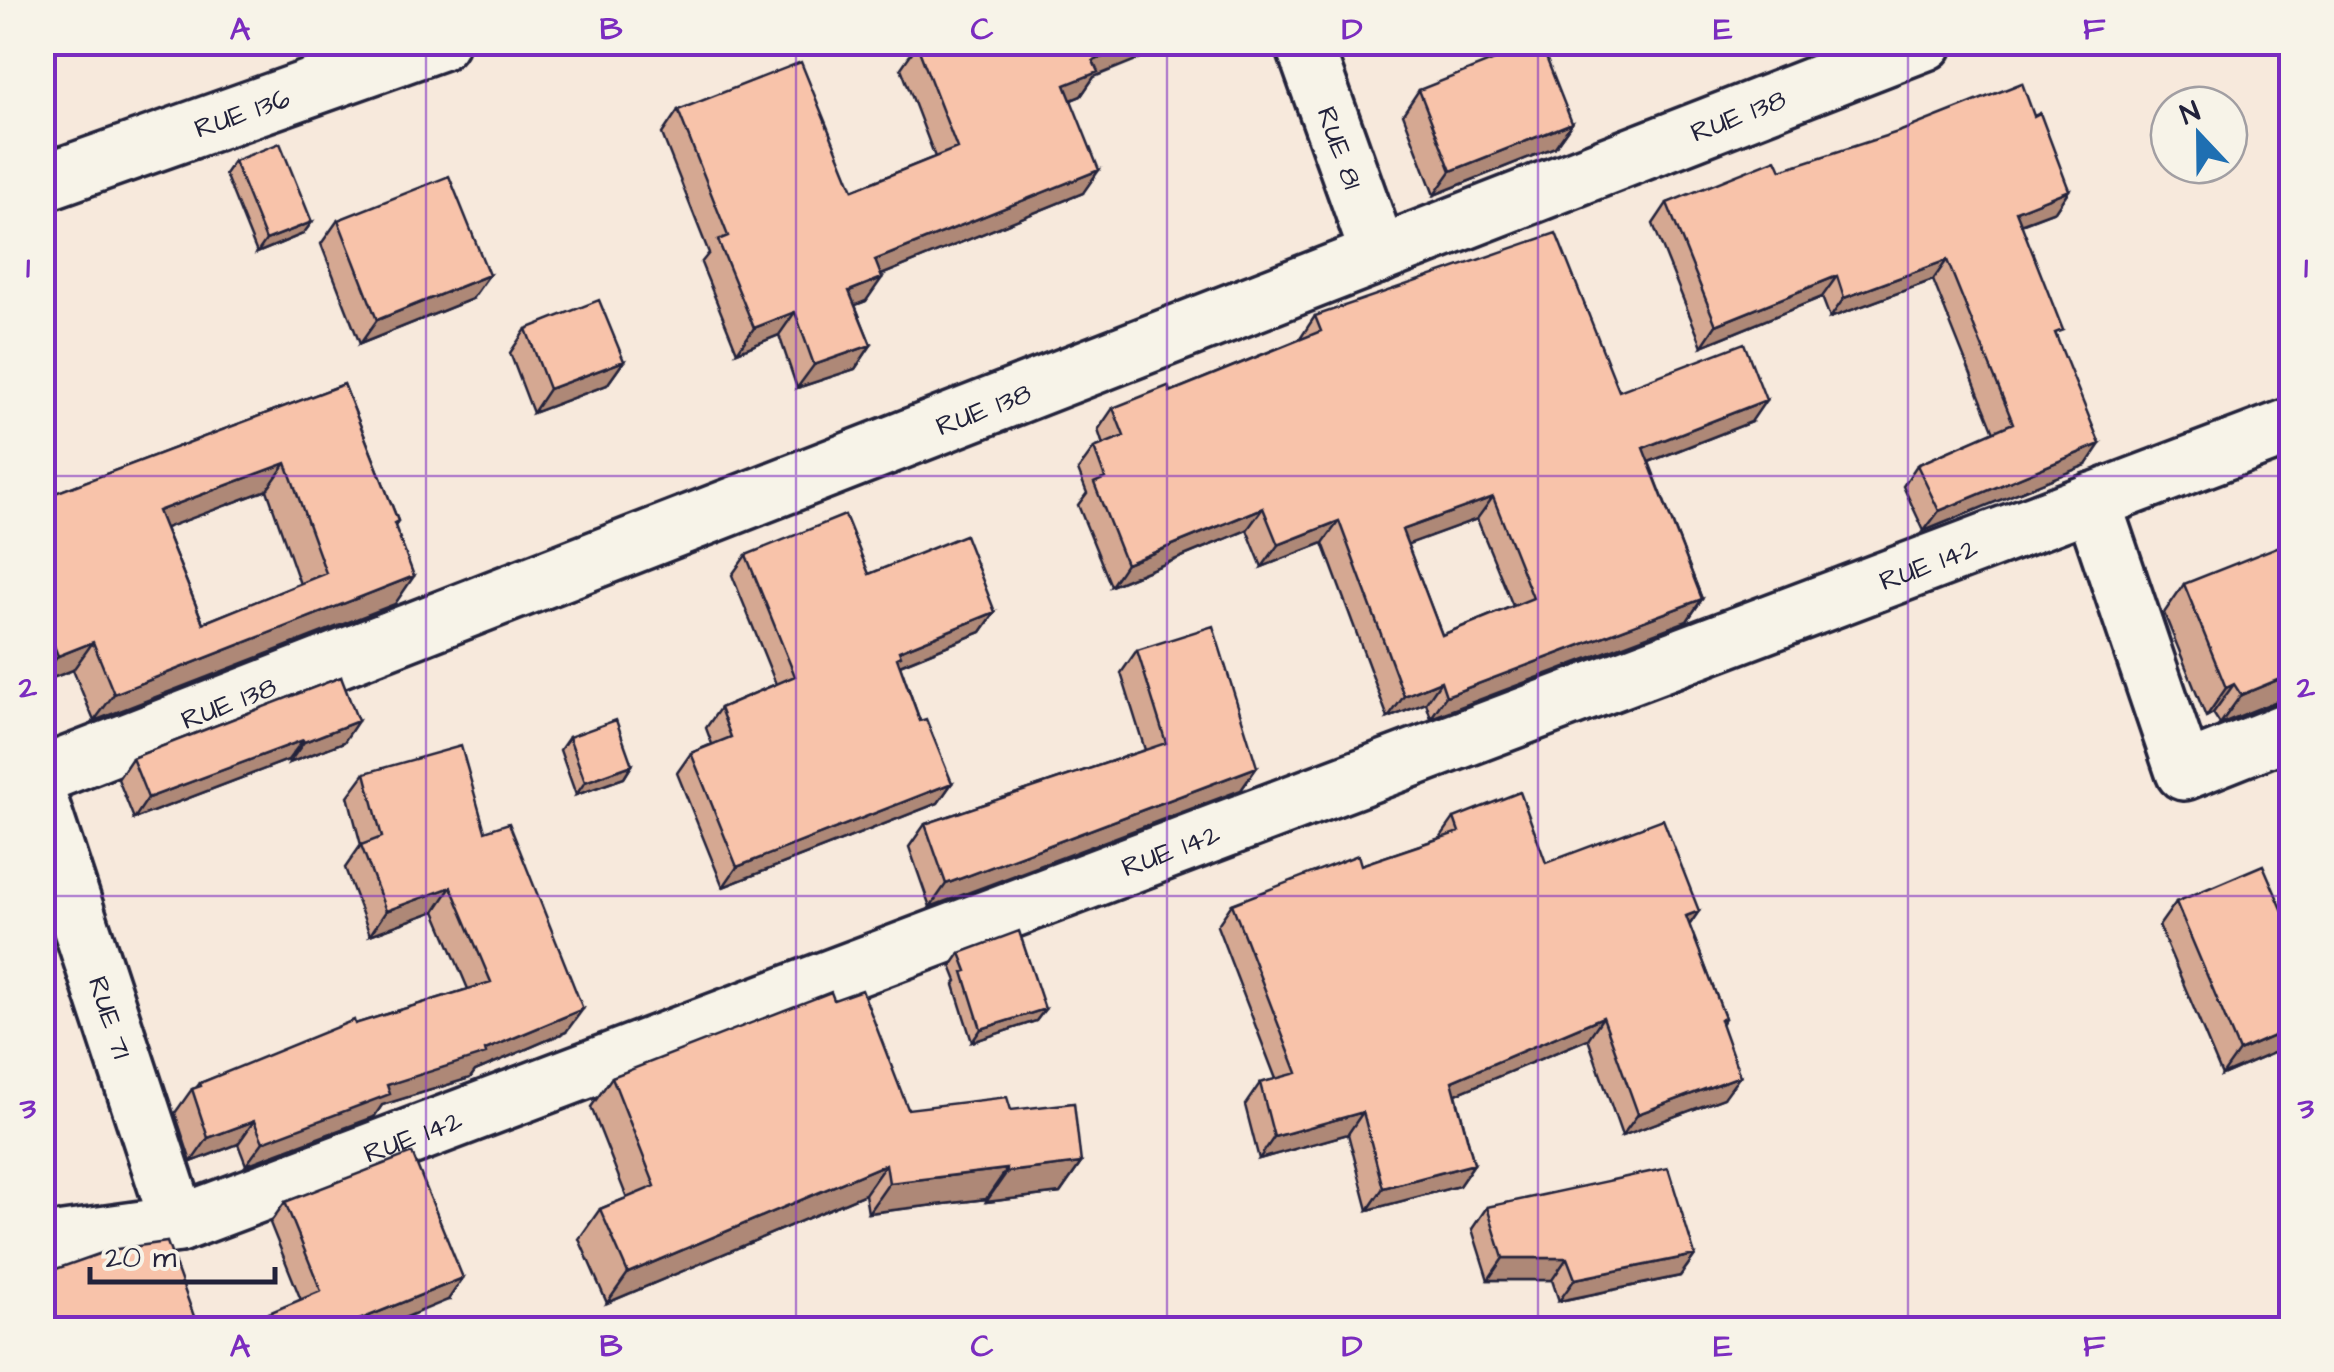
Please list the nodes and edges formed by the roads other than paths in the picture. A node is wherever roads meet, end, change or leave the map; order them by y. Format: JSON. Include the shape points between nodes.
{"nodes":[{"id":1,"x":440,"y":42,"type":"edge"},
{"id":2,"x":1304,"y":42,"type":"edge"},
{"id":3,"x":1925,"y":42,"type":"edge"},
{"id":4,"x":42,"y":183,"type":"edge"},
{"id":5,"x":1379,"y":255,"type":"junction"},
{"id":6,"x":2292,"y":426,"type":"edge"},
{"id":7,"x":2092,"y":501,"type":"junction"},
{"id":8,"x":2292,"y":729,"type":"edge"},
{"id":9,"x":42,"y":775,"type":"edge"},
{"id":10,"x":42,"y":808,"type":"edge"},
{"id":11,"x":179,"y":1224,"type":"junction"},
{"id":12,"x":42,"y":1243,"type":"edge"}],
"edges":[{"from":1,"to":4,"type":"street","name":"RUE 136"},
{"from":2,"to":5,"type":"street","name":"RUE 81"},
{"from":3,"to":5,"type":"street","name":"RUE 138"},
{"from":5,"to":9,"type":"street","name":"RUE 138"},
{"from":6,"to":7,"type":"street","name":"RUE 142"},
{"from":7,"to":8,"type":"street","via":[[2184,772]]},
{"from":7,"to":11,"type":"street","name":"RUE 142"},
{"from":10,"to":11,"type":"street","name":"RUE 71"},
{"from":11,"to":12,"type":"street","name":"RUE 142"}]}
